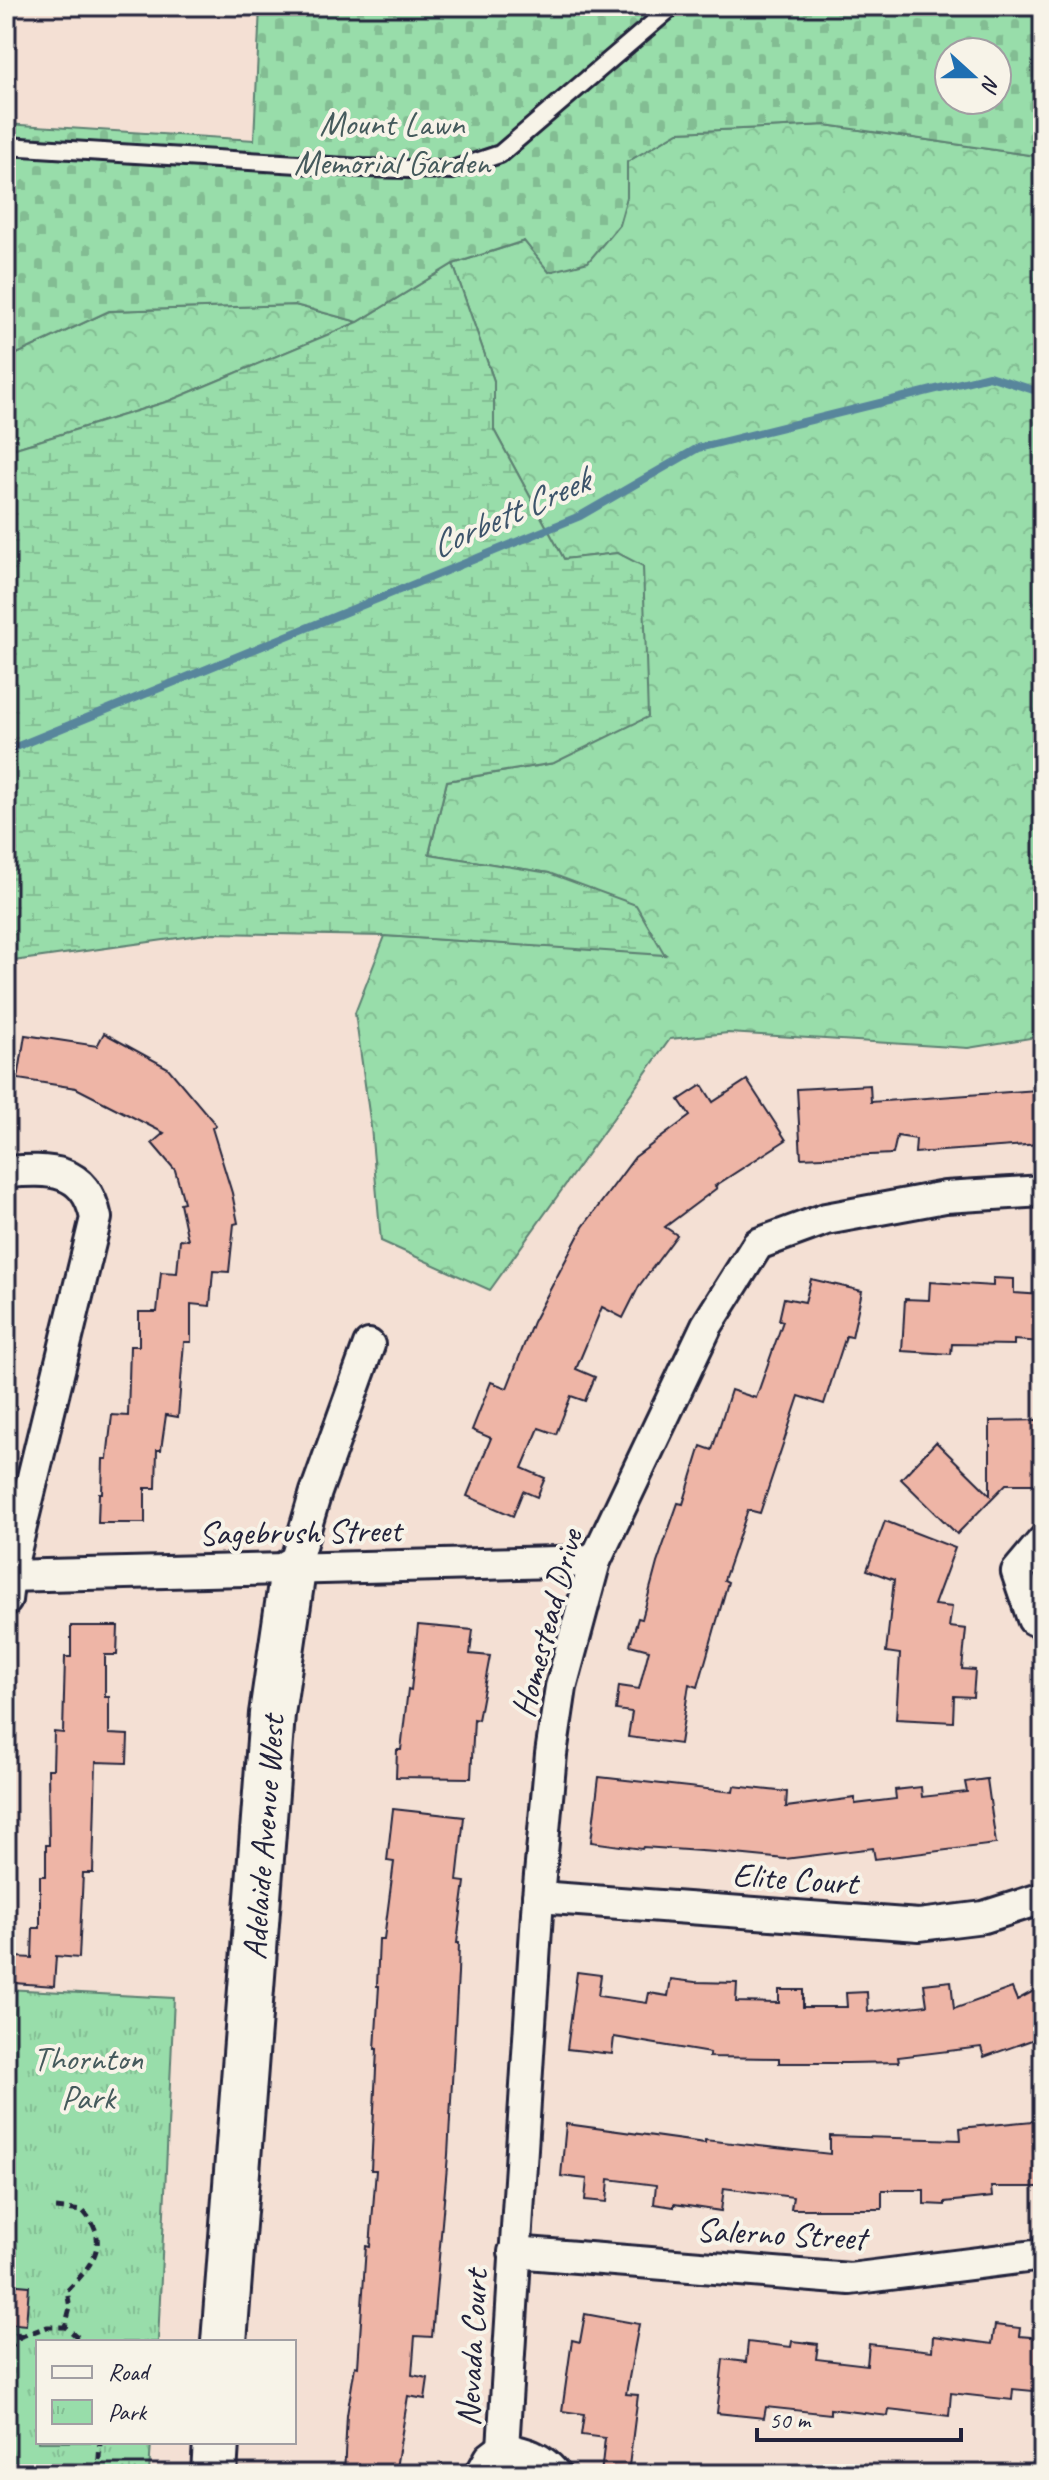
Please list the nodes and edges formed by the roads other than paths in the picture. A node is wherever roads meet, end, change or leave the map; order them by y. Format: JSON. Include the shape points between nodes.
{"nodes":[{"id":1,"x":673,"y":6,"type":"edge"},
{"id":2,"x":6,"y":146,"type":"edge"},
{"id":3,"x":6,"y":1172,"type":"edge"},
{"id":4,"x":1043,"y":1191,"type":"edge"},
{"id":5,"x":369,"y":1345,"type":"dead end"},
{"id":6,"x":1043,"y":1541,"type":"edge"},
{"id":7,"x":595,"y":1561,"type":"junction"},
{"id":8,"x":293,"y":1570,"type":"junction"},
{"id":9,"x":7,"y":1584,"type":"edge"},
{"id":10,"x":1043,"y":1623,"type":"edge"},
{"id":11,"x":538,"y":1897,"type":"junction"},
{"id":12,"x":1043,"y":1898,"type":"edge"},
{"id":13,"x":514,"y":2252,"type":"junction"},
{"id":14,"x":1043,"y":2255,"type":"edge"},
{"id":15,"x":224,"y":2340,"type":"edge"},
{"id":16,"x":216,"y":2444,"type":"edge"},
{"id":17,"x":503,"y":2448,"type":"junction"},
{"id":18,"x":214,"y":2474,"type":"edge"},
{"id":19,"x":481,"y":2474,"type":"edge"},
{"id":20,"x":555,"y":2474,"type":"edge"}],
"edges":[{"from":1,"to":2,"type":"lane","via":[[500,154],[452,170]]},
{"from":3,"to":9,"type":"street","via":[[56,1171],[92,1198],[96,1218]]},
{"from":4,"to":7,"type":"street","name":"Homestead Drive","via":[[945,1197],[841,1216],[758,1244],[707,1325]]},
{"from":5,"to":8,"type":"street","name":"Adelaide Avenue West"},
{"from":6,"to":10,"type":"street","via":[[1017,1572],[1033,1619]]},
{"from":7,"to":8,"type":"street","name":"Sagebrush Street"},
{"from":7,"to":11,"type":"street","name":"Homestead Drive","via":[[561,1687]]},
{"from":8,"to":9,"type":"street","name":"Sagebrush Street"},
{"from":8,"to":15,"type":"street","name":"Adelaide Avenue West","via":[[272,1714]]},
{"from":11,"to":12,"type":"street","name":"Elite Court","via":[[919,1925],[984,1917]]},
{"from":11,"to":13,"type":"street","name":"Homestead Drive"},
{"from":13,"to":14,"type":"street","name":"Salerno Street","via":[[850,2279]]},
{"from":13,"to":17,"type":"street","name":"Nevada Court"},
{"from":16,"to":18,"type":"street"},
{"from":17,"to":19,"type":"street","name":"Nevada Court"},
{"from":17,"to":20,"type":"street","name":"Nevada Court","via":[[544,2460]]}]}
